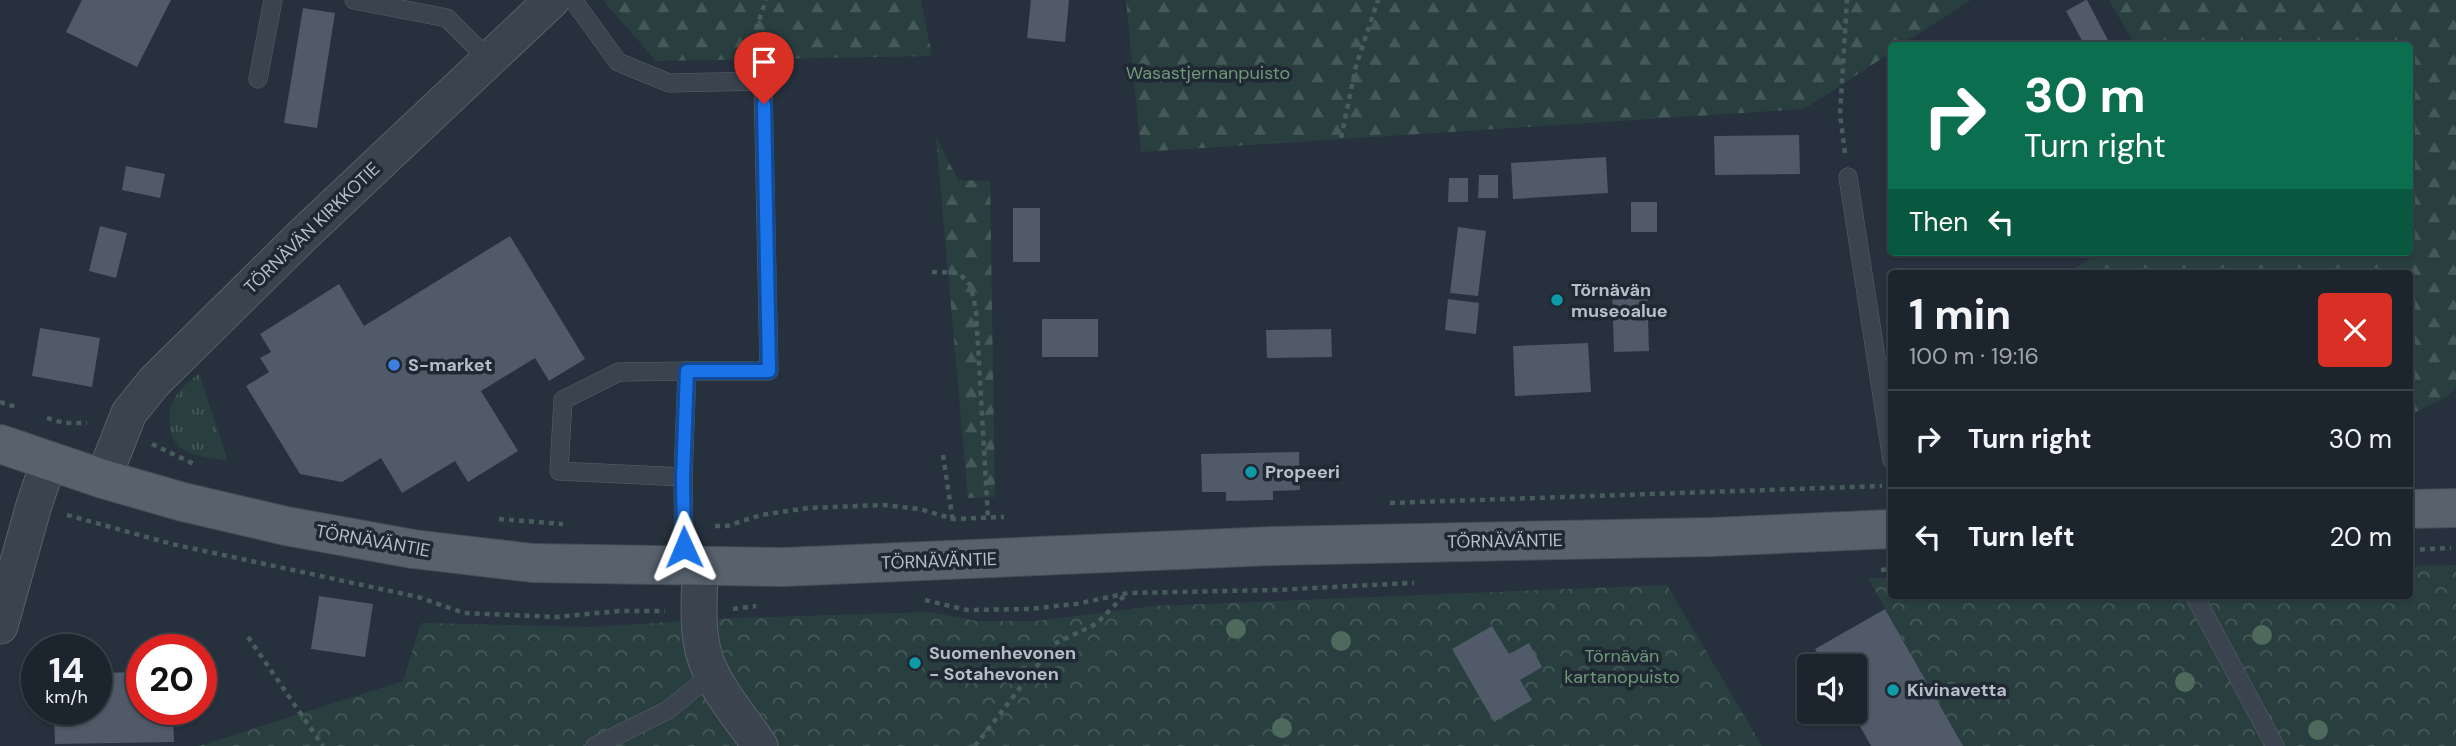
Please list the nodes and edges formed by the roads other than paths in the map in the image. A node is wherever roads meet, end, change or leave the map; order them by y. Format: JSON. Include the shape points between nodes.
{"nodes":[{"id":1,"x":273,"y":0,"type":"edge"},
{"id":2,"x":354,"y":0,"type":"edge"},
{"id":3,"x":552,"y":0,"type":"edge"},
{"id":4,"x":573,"y":0,"type":"edge"},
{"id":5,"x":488,"y":59,"type":"junction"},
{"id":6,"x":258,"y":79,"type":"dead end"},
{"id":7,"x":1848,"y":177,"type":"road end"},
{"id":8,"x":687,"y":371,"type":"junction"},
{"id":9,"x":1888,"y":434,"type":"edge"},
{"id":10,"x":0,"y":444,"type":"edge"},
{"id":11,"x":49,"y":461,"type":"junction"},
{"id":12,"x":683,"y":477,"type":"junction"},
{"id":13,"x":103,"y":479,"type":"junction"},
{"id":14,"x":2456,"y":508,"type":"edge"},
{"id":15,"x":2413,"y":509,"type":"edge"},
{"id":16,"x":1888,"y":529,"type":"edge"},
{"id":17,"x":692,"y":567,"type":"junction"},
{"id":18,"x":2196,"y":599,"type":"edge"},
{"id":19,"x":0,"y":626,"type":"edge"},
{"id":20,"x":712,"y":674,"type":"junction"},
{"id":21,"x":627,"y":739,"type":"edge"},
{"id":22,"x":595,"y":746,"type":"edge"},
{"id":23,"x":760,"y":746,"type":"edge"},
{"id":24,"x":2276,"y":746,"type":"edge"}],
"edges":[{"from":1,"to":6,"type":"lane"},
{"from":2,"to":5,"type":"lane","via":[[447,18]]},
{"from":3,"to":5,"type":"street","name":"TÖRNÄVÄN KIRKKOTIE"},
{"from":4,"to":8,"type":"lane","via":[[618,62],[669,83],[763,80],[769,371]]},
{"from":5,"to":13,"type":"street","name":"TÖRNÄVÄN KIRKKOTIE","via":[[154,382],[129,414]]},
{"from":7,"to":9,"type":"lane"},
{"from":8,"to":12,"type":"lane"},
{"from":8,"to":12,"type":"lane","via":[[619,372],[563,400],[559,471]]},
{"from":10,"to":11,"type":"main road","name":"TÖRNÄVÄNTIE"},
{"from":11,"to":13,"type":"main road","name":"TÖRNÄVÄNTIE"},
{"from":11,"to":19,"type":"street"},
{"from":12,"to":17,"type":"lane","via":[[683,527]]},
{"from":13,"to":17,"type":"main road","name":"TÖRNÄVÄNTIE","via":[[286,526],[413,549],[532,563]]},
{"from":14,"to":15,"type":"main road"},
{"from":16,"to":17,"type":"main road","name":"TÖRNÄVÄNTIE"},
{"from":17,"to":20,"type":"street","via":[[704,655]]},
{"from":18,"to":24,"type":"lane"},
{"from":20,"to":21,"type":"lane"},
{"from":20,"to":23,"type":"street"},
{"from":21,"to":22,"type":"lane"}]}
